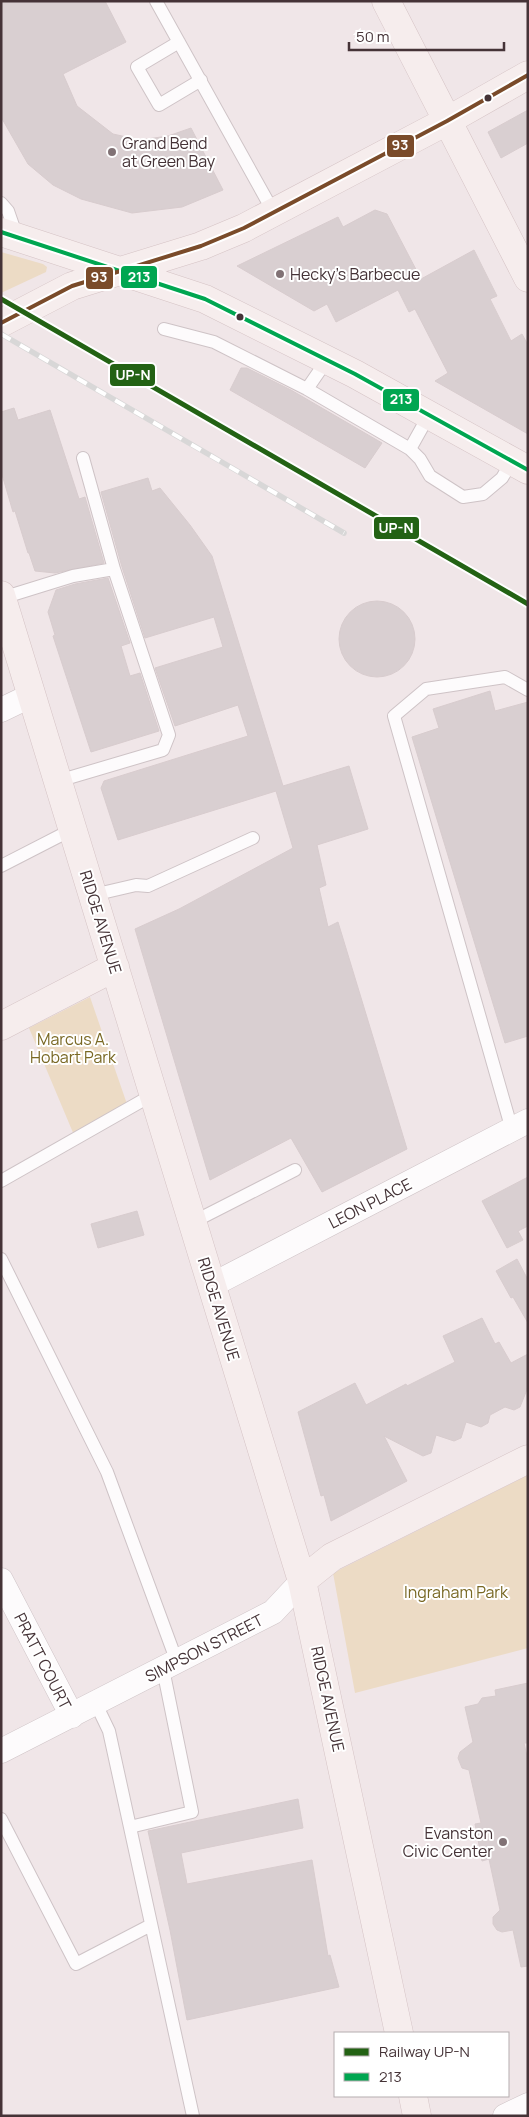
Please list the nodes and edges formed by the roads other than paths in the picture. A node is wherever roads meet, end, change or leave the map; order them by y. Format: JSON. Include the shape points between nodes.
{"nodes":[{"id":1,"x":156,"y":1,"type":"edge"},
{"id":2,"x":386,"y":1,"type":"edge"},
{"id":3,"x":179,"y":42,"type":"junction"},
{"id":4,"x":528,"y":75,"type":"edge"},
{"id":5,"x":201,"y":80,"type":"junction"},
{"id":6,"x":447,"y":121,"type":"junction"},
{"id":7,"x":1,"y":203,"type":"edge"},
{"id":8,"x":274,"y":213,"type":"junction"},
{"id":9,"x":9,"y":234,"type":"edge"},
{"id":10,"x":119,"y":271,"type":"junction"},
{"id":11,"x":528,"y":278,"type":"edge"},
{"id":12,"x":1,"y":323,"type":"edge"},
{"id":13,"x":164,"y":329,"type":"dead end"},
{"id":14,"x":327,"y":360,"type":"junction"},
{"id":15,"x":306,"y":389,"type":"junction"},
{"id":16,"x":430,"y":416,"type":"junction"},
{"id":17,"x":410,"y":449,"type":"junction"},
{"id":18,"x":83,"y":458,"type":"dead end"},
{"id":19,"x":520,"y":466,"type":"edge"},
{"id":20,"x":114,"y":569,"type":"junction"},
{"id":21,"x":2,"y":597,"type":"edge"},
{"id":22,"x":528,"y":690,"type":"edge"},
{"id":23,"x":32,"y":695,"type":"junction"},
{"id":24,"x":1,"y":710,"type":"edge"},
{"id":25,"x":58,"y":781,"type":"junction"},
{"id":26,"x":73,"y":829,"type":"junction"},
{"id":27,"x":253,"y":838,"type":"dead end"},
{"id":28,"x":1,"y":866,"type":"edge"},
{"id":29,"x":93,"y":895,"type":"junction"},
{"id":30,"x":115,"y":967,"type":"junction"},
{"id":31,"x":1,"y":1026,"type":"edge"},
{"id":32,"x":154,"y":1094,"type":"junction"},
{"id":33,"x":520,"y":1126,"type":"edge"},
{"id":34,"x":295,"y":1170,"type":"dead end"},
{"id":35,"x":1,"y":1181,"type":"edge"},
{"id":36,"x":193,"y":1222,"type":"junction"},
{"id":37,"x":1,"y":1259,"type":"edge"},
{"id":38,"x":212,"y":1284,"type":"junction"},
{"id":39,"x":528,"y":1459,"type":"edge"},
{"id":40,"x":1,"y":1580,"type":"edge"},
{"id":41,"x":302,"y":1581,"type":"junction"},
{"id":42,"x":170,"y":1665,"type":"junction"},
{"id":43,"x":96,"y":1704,"type":"junction"},
{"id":44,"x":72,"y":1716,"type":"junction"},
{"id":45,"x":1,"y":1751,"type":"edge"},
{"id":46,"x":1,"y":1819,"type":"edge"},
{"id":47,"x":130,"y":1827,"type":"junction"},
{"id":48,"x":151,"y":1925,"type":"junction"},
{"id":49,"x":400,"y":2032,"type":"edge"},
{"id":50,"x":413,"y":2097,"type":"edge"},
{"id":51,"x":528,"y":2104,"type":"edge"},
{"id":52,"x":193,"y":2116,"type":"edge"},
{"id":53,"x":417,"y":2116,"type":"edge"},
{"id":54,"x":505,"y":2116,"type":"edge"}],
"edges":[{"from":1,"to":3,"type":"lane"},
{"from":2,"to":6,"type":"street"},
{"from":3,"to":5,"type":"lane"},
{"from":3,"to":5,"type":"lane","via":[[137,67],[159,105]]},
{"from":4,"to":6,"type":"street"},
{"from":5,"to":8,"type":"lane"},
{"from":6,"to":8,"type":"street"},
{"from":6,"to":11,"type":"street"},
{"from":7,"to":9,"type":"lane","via":[[8,211]]},
{"from":8,"to":10,"type":"street","via":[[216,241]]},
{"from":9,"to":10,"type":"street"},
{"from":10,"to":12,"type":"street","via":[[72,286]]},
{"from":10,"to":14,"type":"street","via":[[205,299]]},
{"from":13,"to":15,"type":"lane","via":[[214,342]]},
{"from":14,"to":15,"type":"lane"},
{"from":14,"to":16,"type":"street"},
{"from":15,"to":17,"type":"lane"},
{"from":16,"to":17,"type":"lane"},
{"from":16,"to":19,"type":"street"},
{"from":17,"to":19,"type":"lane","via":[[430,476],[463,497],[484,494]]},
{"from":18,"to":20,"type":"lane"},
{"from":20,"to":21,"type":"lane","via":[[73,576]]},
{"from":20,"to":25,"type":"lane","via":[[169,736],[162,750]]},
{"from":21,"to":23,"type":"street","name":"RIDGE AVENUE"},
{"from":22,"to":33,"type":"lane","via":[[505,677],[426,688],[394,716]]},
{"from":23,"to":24,"type":"street"},
{"from":23,"to":25,"type":"street","name":"RIDGE AVENUE"},
{"from":25,"to":26,"type":"street","name":"RIDGE AVENUE"},
{"from":26,"to":28,"type":"lane"},
{"from":26,"to":29,"type":"street","name":"RIDGE AVENUE"},
{"from":27,"to":29,"type":"lane","via":[[148,886],[136,885]]},
{"from":29,"to":30,"type":"street","name":"RIDGE AVENUE"},
{"from":30,"to":31,"type":"street"},
{"from":30,"to":32,"type":"street","name":"RIDGE AVENUE"},
{"from":32,"to":35,"type":"lane"},
{"from":32,"to":36,"type":"street","name":"RIDGE AVENUE"},
{"from":33,"to":38,"type":"street","name":"LEON PLACE"},
{"from":34,"to":36,"type":"lane"},
{"from":36,"to":38,"type":"street","name":"RIDGE AVENUE"},
{"from":37,"to":42,"type":"lane","via":[[108,1472]]},
{"from":38,"to":41,"type":"street","name":"RIDGE AVENUE"},
{"from":39,"to":41,"type":"street","name":"SIMPSON STREET","via":[[332,1557]]},
{"from":40,"to":44,"type":"street","name":"PRATT COURT"},
{"from":41,"to":42,"type":"street","name":"SIMPSON STREET","via":[[273,1612]]},
{"from":41,"to":49,"type":"street","name":"RIDGE AVENUE"},
{"from":42,"to":43,"type":"street","name":"SIMPSON STREET"},
{"from":42,"to":47,"type":"lane","via":[[192,1812]]},
{"from":43,"to":44,"type":"street","name":"SIMPSON STREET"},
{"from":43,"to":47,"type":"lane","via":[[109,1731]]},
{"from":44,"to":45,"type":"street","name":"SIMPSON STREET"},
{"from":46,"to":48,"type":"lane","via":[[76,1964]]},
{"from":47,"to":48,"type":"lane"},
{"from":48,"to":52,"type":"lane"},
{"from":50,"to":53,"type":"street"},
{"from":51,"to":54,"type":"street"}]}
